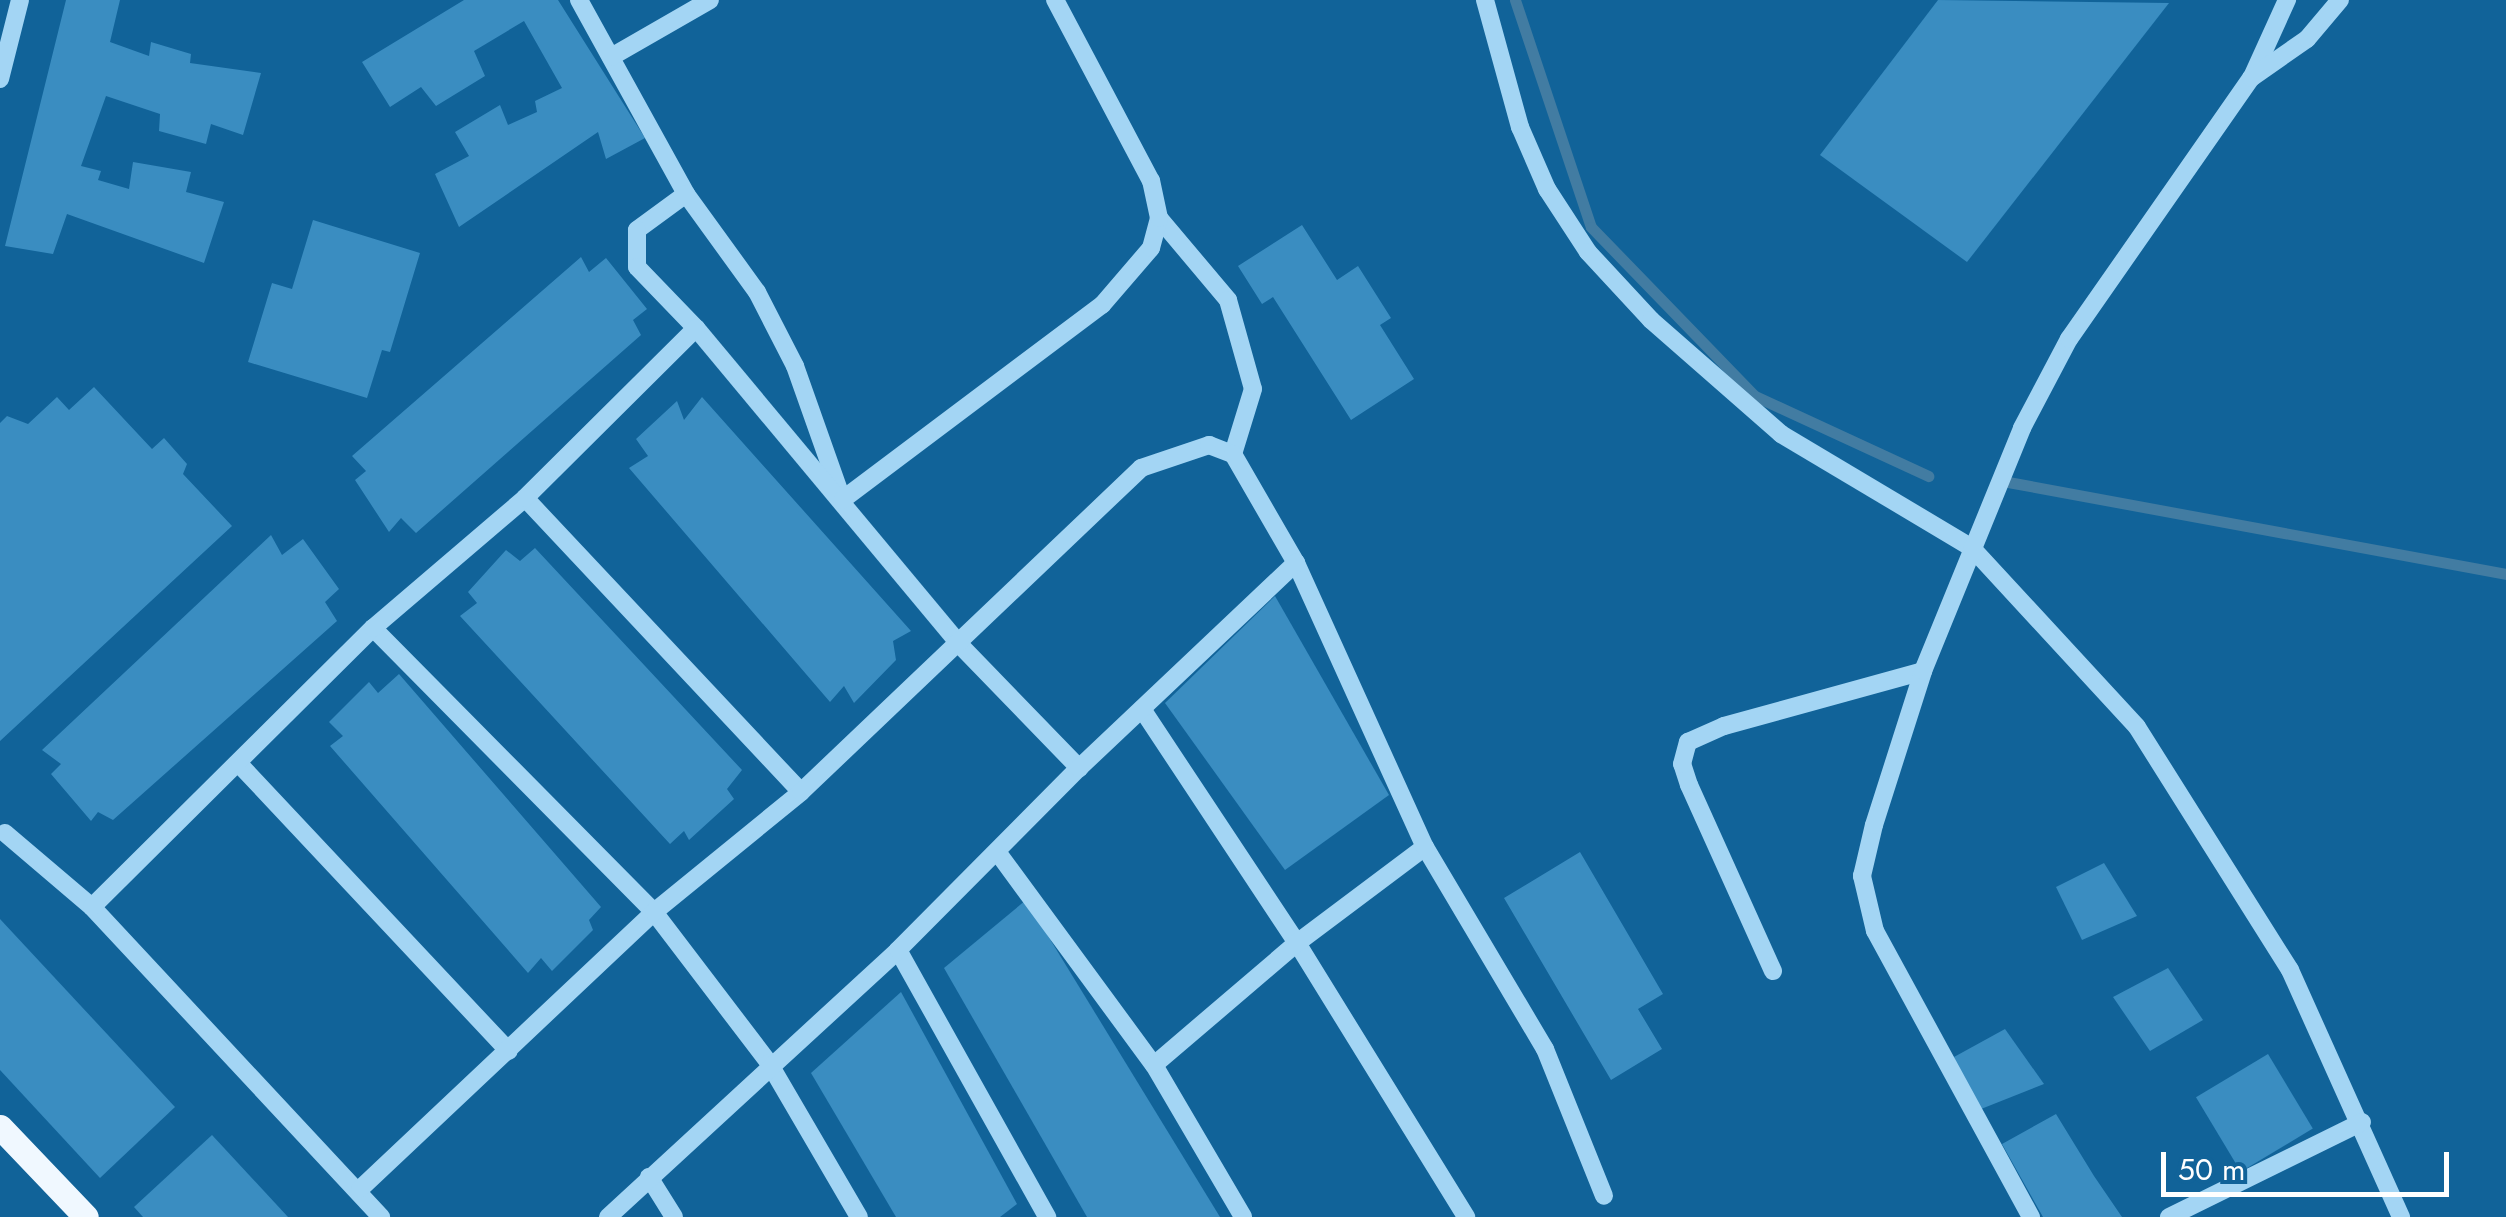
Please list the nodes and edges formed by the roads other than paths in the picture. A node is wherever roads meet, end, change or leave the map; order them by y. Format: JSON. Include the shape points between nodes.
{"nodes":[{"id":1,"x":20,"y":0,"type":"edge"},
{"id":2,"x":579,"y":0,"type":"edge"},
{"id":3,"x":710,"y":0,"type":"edge"},
{"id":4,"x":1055,"y":0,"type":"edge"},
{"id":5,"x":1484,"y":0,"type":"edge"},
{"id":6,"x":2287,"y":0,"type":"edge"},
{"id":7,"x":2340,"y":0,"type":"edge"},
{"id":8,"x":611,"y":57,"type":"junction"},
{"id":9,"x":2251,"y":78,"type":"junction"},
{"id":10,"x":0,"y":79,"type":"edge"},
{"id":11,"x":686,"y":194,"type":"junction"},
{"id":12,"x":1159,"y":218,"type":"junction"},
{"id":13,"x":696,"y":328,"type":"junction"},
{"id":14,"x":1233,"y":454,"type":"junction"},
{"id":15,"x":526,"y":498,"type":"junction"},
{"id":16,"x":842,"y":500,"type":"junction"},
{"id":17,"x":1972,"y":548,"type":"junction"},
{"id":18,"x":1296,"y":564,"type":"junction"},
{"id":19,"x":373,"y":628,"type":"junction"},
{"id":20,"x":958,"y":644,"type":"junction"},
{"id":21,"x":1923,"y":670,"type":"junction"},
{"id":22,"x":1142,"y":709,"type":"junction"},
{"id":23,"x":241,"y":766,"type":"junction"},
{"id":24,"x":1078,"y":768,"type":"junction"},
{"id":25,"x":801,"y":792,"type":"junction"},
{"id":26,"x":5,"y":833,"type":"dead end"},
{"id":27,"x":1425,"y":848,"type":"junction"},
{"id":28,"x":998,"y":854,"type":"junction"},
{"id":29,"x":92,"y":907,"type":"junction"},
{"id":30,"x":654,"y":912,"type":"junction"},
{"id":31,"x":1297,"y":943,"type":"junction"},
{"id":32,"x":898,"y":950,"type":"junction"},
{"id":33,"x":1773,"y":971,"type":"dead end"},
{"id":34,"x":510,"y":1051,"type":"junction"},
{"id":35,"x":769,"y":1063,"type":"junction"},
{"id":36,"x":1154,"y":1065,"type":"junction"},
{"id":37,"x":2362,"y":1122,"type":"junction"},
{"id":38,"x":0,"y":1128,"type":"edge"},
{"id":39,"x":650,"y":1176,"type":"junction"},
{"id":40,"x":360,"y":1189,"type":"junction"},
{"id":41,"x":1604,"y":1196,"type":"dead end"},
{"id":42,"x":86,"y":1217,"type":"edge"},
{"id":43,"x":381,"y":1217,"type":"edge"},
{"id":44,"x":608,"y":1217,"type":"edge"},
{"id":45,"x":674,"y":1217,"type":"edge"},
{"id":46,"x":859,"y":1217,"type":"edge"},
{"id":47,"x":1047,"y":1217,"type":"edge"},
{"id":48,"x":1243,"y":1217,"type":"edge"},
{"id":49,"x":1466,"y":1217,"type":"edge"},
{"id":50,"x":2031,"y":1217,"type":"edge"},
{"id":51,"x":2169,"y":1217,"type":"edge"},
{"id":52,"x":2401,"y":1217,"type":"edge"}],
"edges":[{"from":1,"to":10,"type":"street"},
{"from":2,"to":8,"type":"street"},
{"from":3,"to":8,"type":"street"},
{"from":4,"to":12,"type":"street","via":[[1152,181]]},
{"from":5,"to":17,"type":"street","via":[[1520,127],[1547,188],[1588,252],[1651,320],[1781,434]]},
{"from":6,"to":9,"type":"street"},
{"from":7,"to":9,"type":"street","via":[[2306,39]]},
{"from":8,"to":11,"type":"street"},
{"from":9,"to":17,"type":"street","via":[[2069,339],[2028,414]]},
{"from":11,"to":13,"type":"street","via":[[637,230],[634,255],[637,267]]},
{"from":11,"to":16,"type":"street","via":[[757,292],[795,366]]},
{"from":12,"to":14,"type":"street","via":[[1228,300],[1253,388]]},
{"from":12,"to":16,"type":"street","via":[[1151,248],[1102,305]]},
{"from":13,"to":15,"type":"street"},
{"from":13,"to":16,"type":"street"},
{"from":14,"to":18,"type":"street"},
{"from":14,"to":20,"type":"street","via":[[1210,445],[1175,451],[1141,468]]},
{"from":15,"to":19,"type":"street"},
{"from":15,"to":25,"type":"street"},
{"from":16,"to":20,"type":"street"},
{"from":17,"to":21,"type":"street"},
{"from":17,"to":37,"type":"street","via":[[2137,727],[2290,970]]},
{"from":18,"to":22,"type":"street"},
{"from":18,"to":27,"type":"street"},
{"from":19,"to":23,"type":"street"},
{"from":19,"to":30,"type":"street"},
{"from":20,"to":24,"type":"street"},
{"from":20,"to":25,"type":"street"},
{"from":21,"to":33,"type":"street","via":[[1688,742],[1682,764],[1689,785]]},
{"from":21,"to":50,"type":"street","via":[[1862,876],[1876,931]]},
{"from":22,"to":24,"type":"street"},
{"from":22,"to":31,"type":"street"},
{"from":23,"to":29,"type":"street"},
{"from":23,"to":34,"type":"street"},
{"from":24,"to":28,"type":"street"},
{"from":25,"to":30,"type":"street"},
{"from":26,"to":29,"type":"street"},
{"from":27,"to":31,"type":"street"},
{"from":27,"to":41,"type":"street","via":[[1545,1049]]},
{"from":28,"to":32,"type":"street"},
{"from":28,"to":36,"type":"street"},
{"from":29,"to":40,"type":"street"},
{"from":30,"to":34,"type":"street"},
{"from":30,"to":35,"type":"street"},
{"from":31,"to":36,"type":"street"},
{"from":31,"to":49,"type":"street"},
{"from":32,"to":35,"type":"street"},
{"from":32,"to":47,"type":"street"},
{"from":34,"to":40,"type":"street"},
{"from":35,"to":39,"type":"street"},
{"from":35,"to":46,"type":"street"},
{"from":36,"to":48,"type":"street"},
{"from":37,"to":51,"type":"street"},
{"from":37,"to":52,"type":"street"},
{"from":38,"to":42,"type":"main road"},
{"from":39,"to":44,"type":"street"},
{"from":39,"to":45,"type":"street"},
{"from":40,"to":43,"type":"street"}]}
